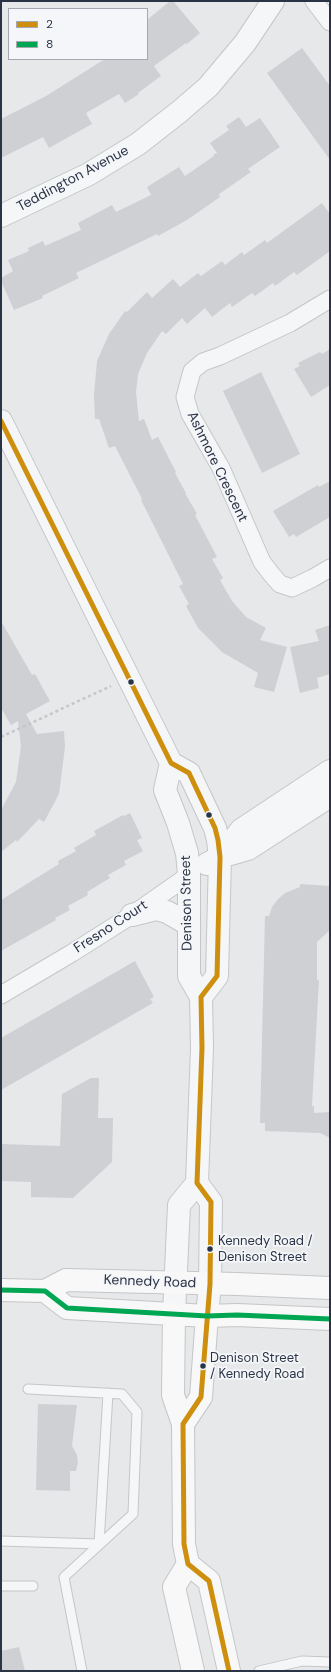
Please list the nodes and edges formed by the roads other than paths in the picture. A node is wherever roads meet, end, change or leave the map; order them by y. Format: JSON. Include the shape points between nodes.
{"nodes":[{"id":1,"x":273,"y":1,"type":"edge"},
{"id":2,"x":314,"y":1,"type":"edge"},
{"id":3,"x":330,"y":22,"type":"edge"},
{"id":4,"x":1,"y":216,"type":"edge"},
{"id":5,"x":330,"y":299,"type":"edge"},
{"id":6,"x":1,"y":421,"type":"edge"},
{"id":7,"x":330,"y":568,"type":"edge"},
{"id":8,"x":171,"y":763,"type":"junction"},
{"id":9,"x":330,"y":771,"type":"edge"},
{"id":10,"x":328,"y":802,"type":"edge"},
{"id":11,"x":220,"y":857,"type":"junction"},
{"id":12,"x":189,"y":875,"type":"junction"},
{"id":13,"x":132,"y":915,"type":"junction"},
{"id":14,"x":188,"y":924,"type":"junction"},
{"id":15,"x":1,"y":995,"type":"edge"},
{"id":16,"x":201,"y":997,"type":"junction"},
{"id":17,"x":196,"y":1183,"type":"junction"},
{"id":18,"x":176,"y":1283,"type":"junction"},
{"id":19,"x":210,"y":1284,"type":"junction"},
{"id":20,"x":330,"y":1288,"type":"edge"},
{"id":21,"x":1,"y":1290,"type":"edge"},
{"id":22,"x":45,"y":1290,"type":"junction"},
{"id":23,"x":174,"y":1314,"type":"junction"},
{"id":24,"x":207,"y":1316,"type":"junction"},
{"id":25,"x":330,"y":1319,"type":"edge"},
{"id":26,"x":28,"y":1389,"type":"dead end"},
{"id":27,"x":108,"y":1393,"type":"junction"},
{"id":28,"x":183,"y":1424,"type":"junction"},
{"id":29,"x":1,"y":1541,"type":"edge"},
{"id":30,"x":100,"y":1544,"type":"junction"},
{"id":31,"x":188,"y":1564,"type":"junction"},
{"id":32,"x":1,"y":1586,"type":"edge"},
{"id":33,"x":33,"y":1586,"type":"dead end"},
{"id":34,"x":330,"y":1662,"type":"edge"},
{"id":35,"x":82,"y":1671,"type":"edge"},
{"id":36,"x":193,"y":1671,"type":"edge"},
{"id":37,"x":229,"y":1671,"type":"edge"},
{"id":38,"x":259,"y":1671,"type":"edge"}],
"edges":[{"from":1,"to":4,"type":"street","name":"Teddington Avenue","via":[[245,43],[208,87],[179,112],[138,144],[89,174]]},
{"from":2,"to":3,"type":"street"},
{"from":5,"to":7,"type":"street","name":"Ashmore Crescent","via":[[290,323],[203,362],[192,371],[185,397],[190,414],[221,468],[262,562],[272,575],[280,584],[292,588]]},
{"from":6,"to":8,"type":"street"},
{"from":8,"to":11,"type":"street","via":[[190,773],[215,828]]},
{"from":8,"to":12,"type":"street","name":"Denison Street","via":[[165,790],[183,838]]},
{"from":9,"to":11,"type":"street","via":[[241,830]]},
{"from":10,"to":11,"type":"street","via":[[248,850]]},
{"from":11,"to":12,"type":"street","name":"Fresno Court"},
{"from":11,"to":16,"type":"street","via":[[217,976]]},
{"from":12,"to":13,"type":"street","name":"Fresno Court"},
{"from":12,"to":14,"type":"street","name":"Denison Street"},
{"from":13,"to":14,"type":"street","via":[[156,909]]},
{"from":13,"to":15,"type":"street","name":"Fresno Court"},
{"from":14,"to":16,"type":"street","name":"Denison Street","via":[[189,976]]},
{"from":16,"to":17,"type":"street","name":"Denison Street","via":[[202,1048]]},
{"from":17,"to":18,"type":"street","via":[[179,1205]]},
{"from":17,"to":19,"type":"street","via":[[211,1202]]},
{"from":18,"to":19,"type":"main road","name":"Kennedy Road"},
{"from":18,"to":22,"type":"main road","name":"Kennedy Road","via":[[66,1280]]},
{"from":18,"to":23,"type":"street"},
{"from":19,"to":20,"type":"main road","name":"Kennedy Road"},
{"from":19,"to":24,"type":"street"},
{"from":21,"to":22,"type":"main road","name":"Kennedy Road"},
{"from":22,"to":23,"type":"main road","name":"Kennedy Road","via":[[67,1308]]},
{"from":23,"to":24,"type":"main road","name":"Kennedy Road"},
{"from":23,"to":28,"type":"main road","via":[[173,1395]]},
{"from":24,"to":25,"type":"main road","name":"Kennedy Road"},
{"from":24,"to":28,"type":"main road","via":[[201,1398]]},
{"from":26,"to":27,"type":"lane"},
{"from":27,"to":30,"type":"lane"},
{"from":27,"to":30,"type":"lane","via":[[122,1394],[137,1412],[133,1514]]},
{"from":28,"to":31,"type":"main road","via":[[184,1544]]},
{"from":29,"to":30,"type":"lane"},
{"from":30,"to":35,"type":"lane","via":[[64,1577]]},
{"from":31,"to":36,"type":"main road","via":[[174,1587]]},
{"from":31,"to":37,"type":"main road","via":[[209,1581]]},
{"from":32,"to":33,"type":"lane"},
{"from":34,"to":38,"type":"lane","via":[[302,1661]]}]}
